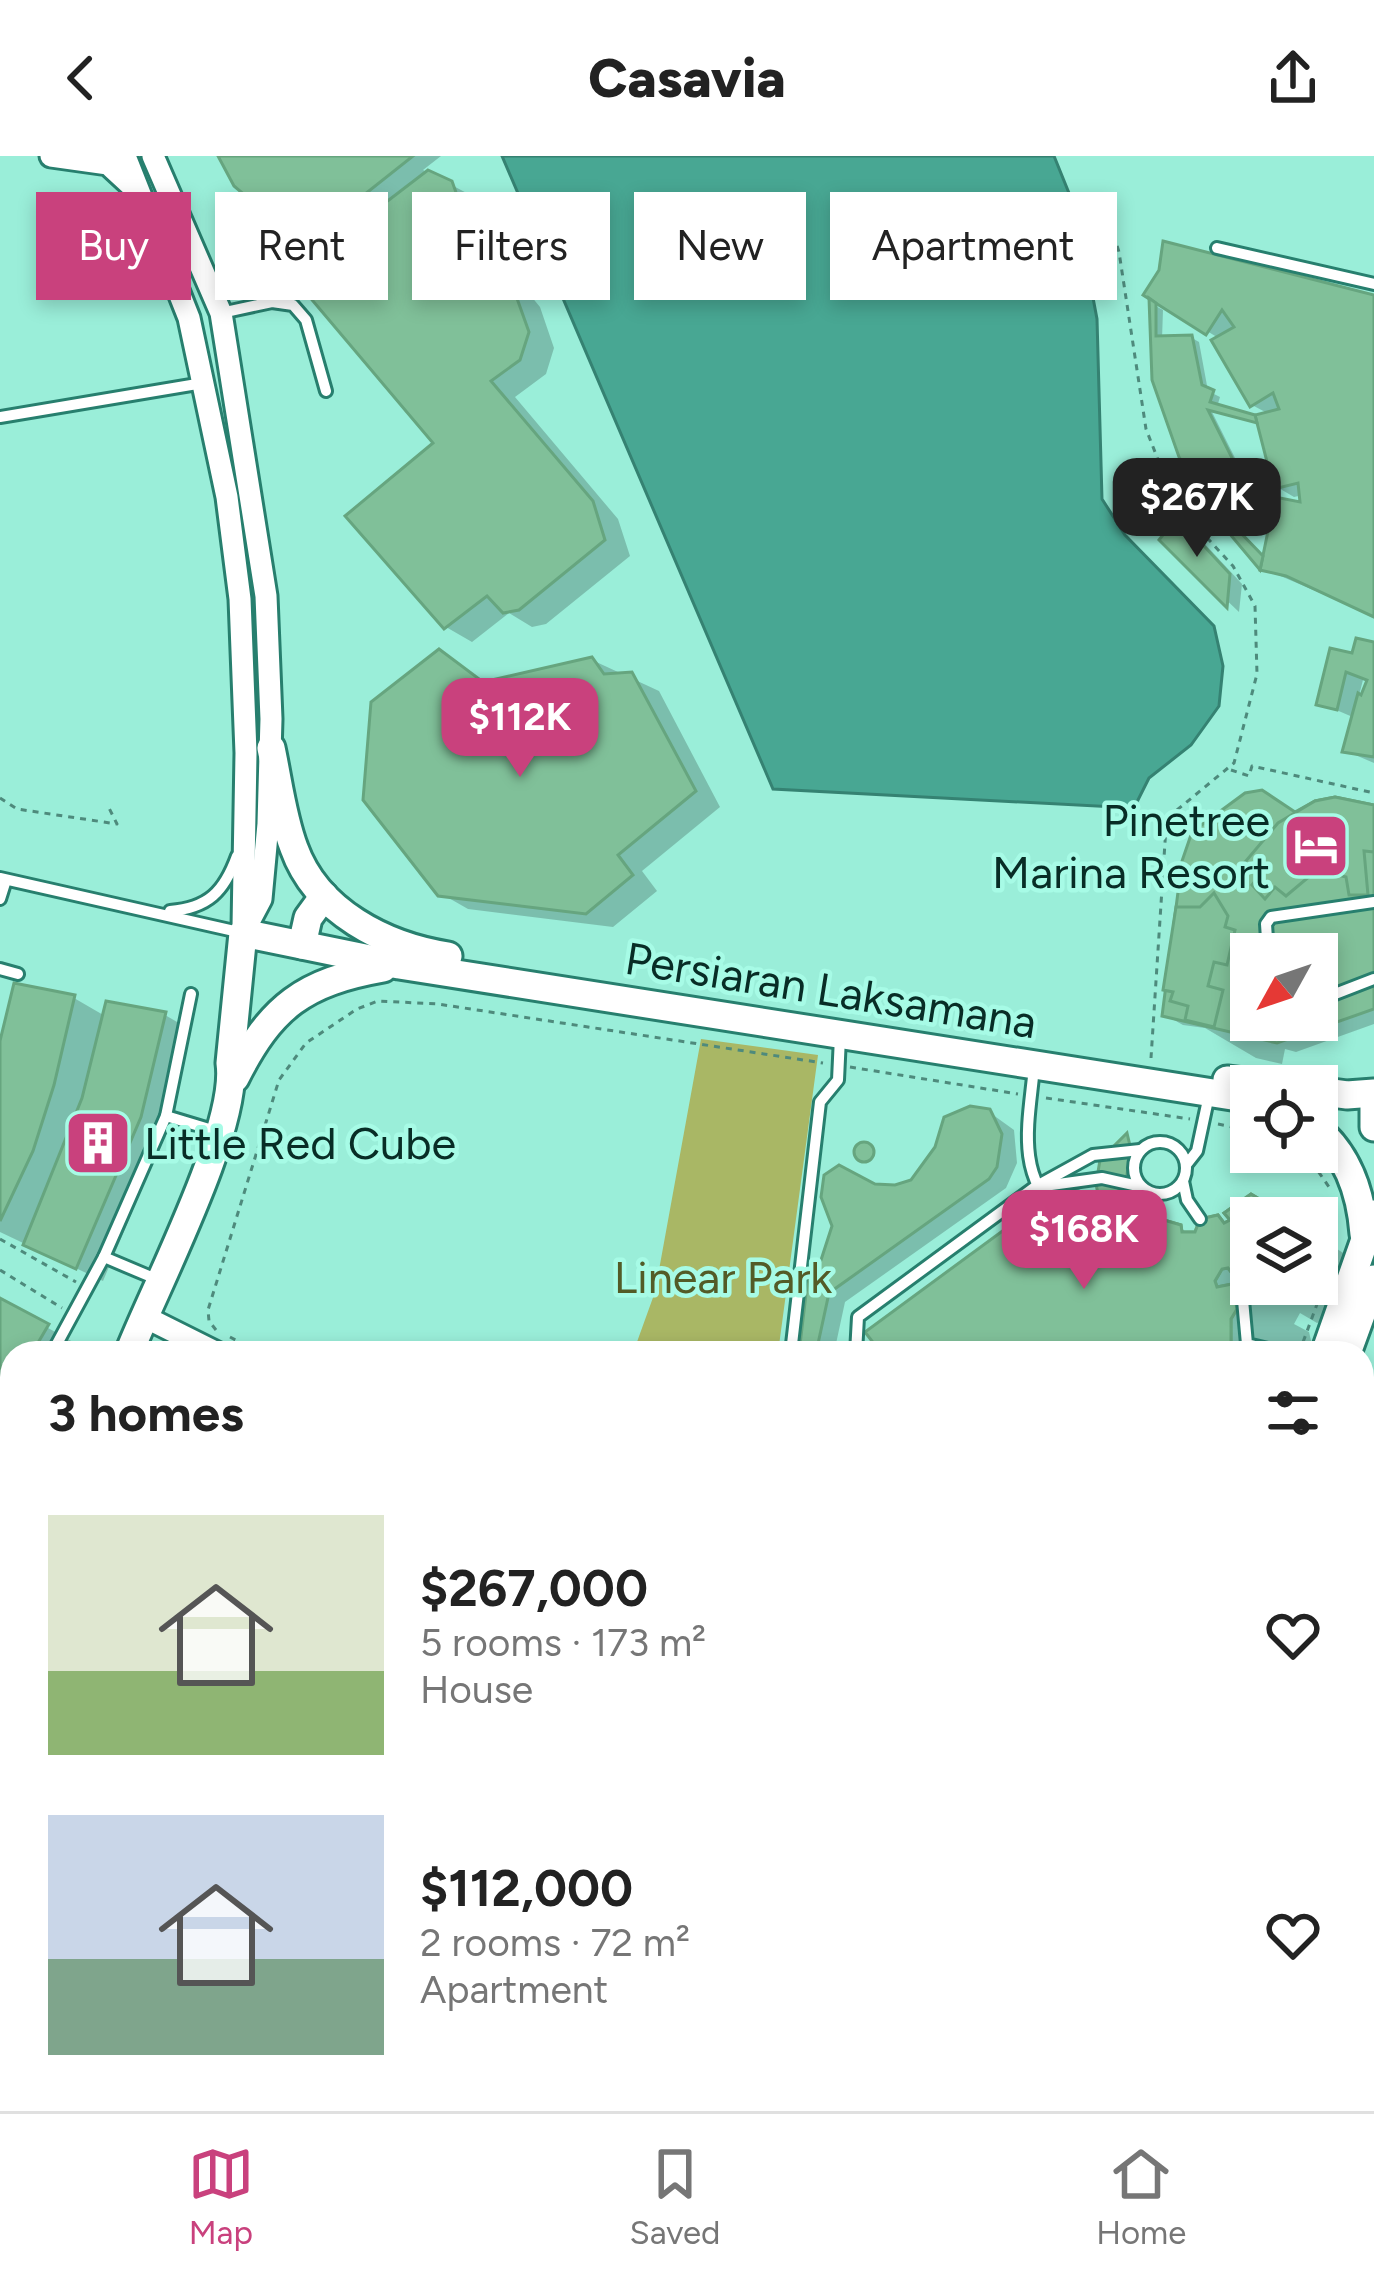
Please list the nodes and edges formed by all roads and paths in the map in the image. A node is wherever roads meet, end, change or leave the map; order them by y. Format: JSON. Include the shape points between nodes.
{"nodes":[{"id":1,"x":51,"y":156,"type":"edge"},
{"id":2,"x":125,"y":156,"type":"edge"},
{"id":3,"x":154,"y":156,"type":"edge"},
{"id":4,"x":137,"y":192,"type":"edge"},
{"id":5,"x":141,"y":192,"type":"edge"},
{"id":6,"x":1117,"y":246,"type":"edge"},
{"id":7,"x":1217,"y":248,"type":"dead end"},
{"id":8,"x":1374,"y":284,"type":"edge"},
{"id":9,"x":183,"y":300,"type":"edge"},
{"id":10,"x":220,"y":313,"type":"junction"},
{"id":11,"x":189,"y":318,"type":"junction"},
{"id":12,"x":203,"y":383,"type":"junction"},
{"id":13,"x":326,"y":391,"type":"dead end"},
{"id":14,"x":0,"y":417,"type":"edge"},
{"id":15,"x":271,"y":748,"type":"junction"},
{"id":16,"x":1228,"y":768,"type":"junction"},
{"id":17,"x":1374,"y":793,"type":"edge"},
{"id":18,"x":0,"y":798,"type":"edge"},
{"id":19,"x":109,"y":808,"type":"dead end"},
{"id":20,"x":242,"y":842,"type":"junction"},
{"id":21,"x":3,"y":879,"type":"edge"},
{"id":22,"x":324,"y":896,"type":"junction"},
{"id":23,"x":0,"y":899,"type":"edge"},
{"id":24,"x":1374,"y":902,"type":"edge"},
{"id":25,"x":160,"y":912,"type":"junction"},
{"id":26,"x":243,"y":933,"type":"junction"},
{"id":27,"x":1267,"y":933,"type":"edge"},
{"id":28,"x":302,"y":945,"type":"junction"},
{"id":29,"x":399,"y":964,"type":"junction"},
{"id":30,"x":0,"y":969,"type":"edge"},
{"id":31,"x":18,"y":974,"type":"dead end"},
{"id":32,"x":1374,"y":979,"type":"edge"},
{"id":33,"x":1338,"y":992,"type":"edge"},
{"id":34,"x":191,"y":994,"type":"dead end"},
{"id":35,"x":840,"y":1034,"type":"junction"},
{"id":36,"x":838,"y":1065,"type":"junction"},
{"id":37,"x":1034,"y":1065,"type":"junction"},
{"id":38,"x":1149,"y":1075,"type":"junction"},
{"id":39,"x":232,"y":1081,"type":"junction"},
{"id":40,"x":1211,"y":1085,"type":"junction"},
{"id":41,"x":1230,"y":1085,"type":"edge"},
{"id":42,"x":1230,"y":1092,"type":"edge"},
{"id":43,"x":1338,"y":1093,"type":"edge"},
{"id":44,"x":1031,"y":1096,"type":"junction"},
{"id":45,"x":1338,"y":1107,"type":"edge"},
{"id":46,"x":1373,"y":1108,"type":"edge"},
{"id":47,"x":1146,"y":1114,"type":"junction"},
{"id":48,"x":166,"y":1116,"type":"junction"},
{"id":49,"x":1204,"y":1121,"type":"junction"},
{"id":50,"x":1230,"y":1127,"type":"edge"},
{"id":51,"x":219,"y":1132,"type":"junction"},
{"id":52,"x":1140,"y":1150,"type":"junction"},
{"id":53,"x":1338,"y":1154,"type":"edge"},
{"id":54,"x":1186,"y":1165,"type":"junction"},
{"id":55,"x":1102,"y":1178,"type":"junction"},
{"id":56,"x":1183,"y":1181,"type":"junction"},
{"id":57,"x":1035,"y":1187,"type":"junction"},
{"id":58,"x":1148,"y":1192,"type":"junction"},
{"id":59,"x":1084,"y":1201,"type":"junction"},
{"id":60,"x":1374,"y":1214,"type":"edge"},
{"id":61,"x":1059,"y":1215,"type":"junction"},
{"id":62,"x":1200,"y":1219,"type":"dead end"},
{"id":63,"x":0,"y":1239,"type":"edge"},
{"id":64,"x":1364,"y":1244,"type":"junction"},
{"id":65,"x":104,"y":1257,"type":"junction"},
{"id":66,"x":0,"y":1270,"type":"edge"},
{"id":67,"x":1374,"y":1279,"type":"edge"},
{"id":68,"x":159,"y":1280,"type":"junction"},
{"id":69,"x":88,"y":1288,"type":"junction"},
{"id":70,"x":1243,"y":1305,"type":"edge"},
{"id":71,"x":1317,"y":1305,"type":"edge"},
{"id":72,"x":73,"y":1315,"type":"junction"},
{"id":73,"x":143,"y":1316,"type":"junction"},
{"id":74,"x":59,"y":1341,"type":"edge"},
{"id":75,"x":134,"y":1341,"type":"edge"},
{"id":76,"x":193,"y":1341,"type":"edge"},
{"id":77,"x":238,"y":1341,"type":"edge"},
{"id":78,"x":791,"y":1341,"type":"edge"},
{"id":79,"x":857,"y":1341,"type":"edge"},
{"id":80,"x":1247,"y":1341,"type":"edge"},
{"id":81,"x":1303,"y":1341,"type":"edge"},
{"id":82,"x":1329,"y":1341,"type":"edge"},
{"id":83,"x":1351,"y":1341,"type":"edge"}],
"edges":[{"from":1,"to":4,"type":"street","via":[[98,160]]},
{"from":2,"to":5,"type":"street"},
{"from":3,"to":10,"type":"street"},
{"from":6,"to":16,"type":"path","via":[[1146,430],[1175,503],[1233,566],[1256,606],[1257,674]]},
{"from":7,"to":8,"type":"lane"},
{"from":9,"to":11,"type":"street"},
{"from":10,"to":11,"type":"street"},
{"from":10,"to":13,"type":"lane","via":[[293,304],[306,320]]},
{"from":10,"to":15,"type":"street","via":[[266,596]]},
{"from":11,"to":12,"type":"street"},
{"from":12,"to":14,"type":"lane"},
{"from":12,"to":20,"type":"street","via":[[240,599]]},
{"from":15,"to":22,"type":"street","via":[[293,846]]},
{"from":15,"to":26,"type":"street","via":[[261,898]]},
{"from":16,"to":17,"type":"path","via":[[1249,776],[1252,766]]},
{"from":16,"to":38,"type":"path","via":[[1166,827]]},
{"from":18,"to":19,"type":"path","via":[[17,809],[117,824]]},
{"from":20,"to":25,"type":"lane","via":[[218,894],[190,909]]},
{"from":20,"to":26,"type":"street"},
{"from":21,"to":23,"type":"lane"},
{"from":21,"to":25,"type":"lane"},
{"from":22,"to":28,"type":"street"},
{"from":22,"to":38,"type":"street","via":[[385,940],[434,954]]},
{"from":24,"to":27,"type":"lane","via":[[1271,917]]},
{"from":25,"to":26,"type":"lane"},
{"from":26,"to":28,"type":"street","name":"Persiaran Laksamana"},
{"from":26,"to":39,"type":"street"},
{"from":28,"to":29,"type":"street","name":"Persiaran Laksamana"},
{"from":29,"to":35,"type":"street","name":"Persiaran Laksamana"},
{"from":29,"to":39,"type":"street","via":[[339,976],[290,1000]]},
{"from":30,"to":31,"type":"lane"},
{"from":32,"to":33,"type":"lane"},
{"from":34,"to":48,"type":"lane"},
{"from":35,"to":36,"type":"lane"},
{"from":35,"to":37,"type":"street","name":"Persiaran Laksamana"},
{"from":36,"to":44,"type":"path"},
{"from":36,"to":77,"type":"path","via":[[438,1004],[378,1001],[357,1009],[306,1043],[279,1080],[208,1310],[215,1329]]},
{"from":36,"to":78,"type":"lane","via":[[838,1081],[820,1102]]},
{"from":37,"to":38,"type":"street","name":"Persiaran Laksamana"},
{"from":37,"to":44,"type":"lane"},
{"from":38,"to":40,"type":"street"},
{"from":38,"to":47,"type":"path"},
{"from":39,"to":51,"type":"street"},
{"from":40,"to":41,"type":"street"},
{"from":40,"to":42,"type":"street"},
{"from":40,"to":49,"type":"lane"},
{"from":43,"to":46,"type":"street","via":[[1358,1095]]},
{"from":44,"to":47,"type":"path"},
{"from":44,"to":57,"type":"lane","via":[[1027,1151]]},
{"from":45,"to":46,"type":"street"},
{"from":47,"to":49,"type":"path"},
{"from":48,"to":51,"type":"lane"},
{"from":48,"to":65,"type":"lane"},
{"from":49,"to":50,"type":"path"},
{"from":49,"to":54,"type":"lane"},
{"from":51,"to":68,"type":"street"},
{"from":52,"to":54,"type":"lane","via":[[1167,1143]]},
{"from":52,"to":57,"type":"lane","via":[[1094,1155]]},
{"from":52,"to":58,"type":"lane","via":[[1134,1173]]},
{"from":53,"to":64,"type":"street","via":[[1362,1204]]},
{"from":54,"to":56,"type":"lane"},
{"from":55,"to":57,"type":"lane"},
{"from":55,"to":58,"type":"lane"},
{"from":55,"to":59,"type":"lane"},
{"from":56,"to":58,"type":"lane","via":[[1172,1192]]},
{"from":56,"to":62,"type":"lane"},
{"from":57,"to":61,"type":"lane"},
{"from":57,"to":79,"type":"lane","via":[[858,1317]]},
{"from":59,"to":61,"type":"lane","via":[[1069,1198]]},
{"from":59,"to":61,"type":"lane","via":[[1090,1214],[1082,1227],[1068,1228]]},
{"from":60,"to":64,"type":"street"},
{"from":63,"to":69,"type":"path"},
{"from":64,"to":82,"type":"street"},
{"from":65,"to":68,"type":"lane"},
{"from":65,"to":69,"type":"lane"},
{"from":66,"to":72,"type":"path"},
{"from":67,"to":83,"type":"street"},
{"from":68,"to":73,"type":"street"},
{"from":69,"to":72,"type":"lane"},
{"from":70,"to":80,"type":"lane"},
{"from":71,"to":81,"type":"path"},
{"from":72,"to":74,"type":"lane"},
{"from":73,"to":75,"type":"street"},
{"from":73,"to":76,"type":"street"}]}
